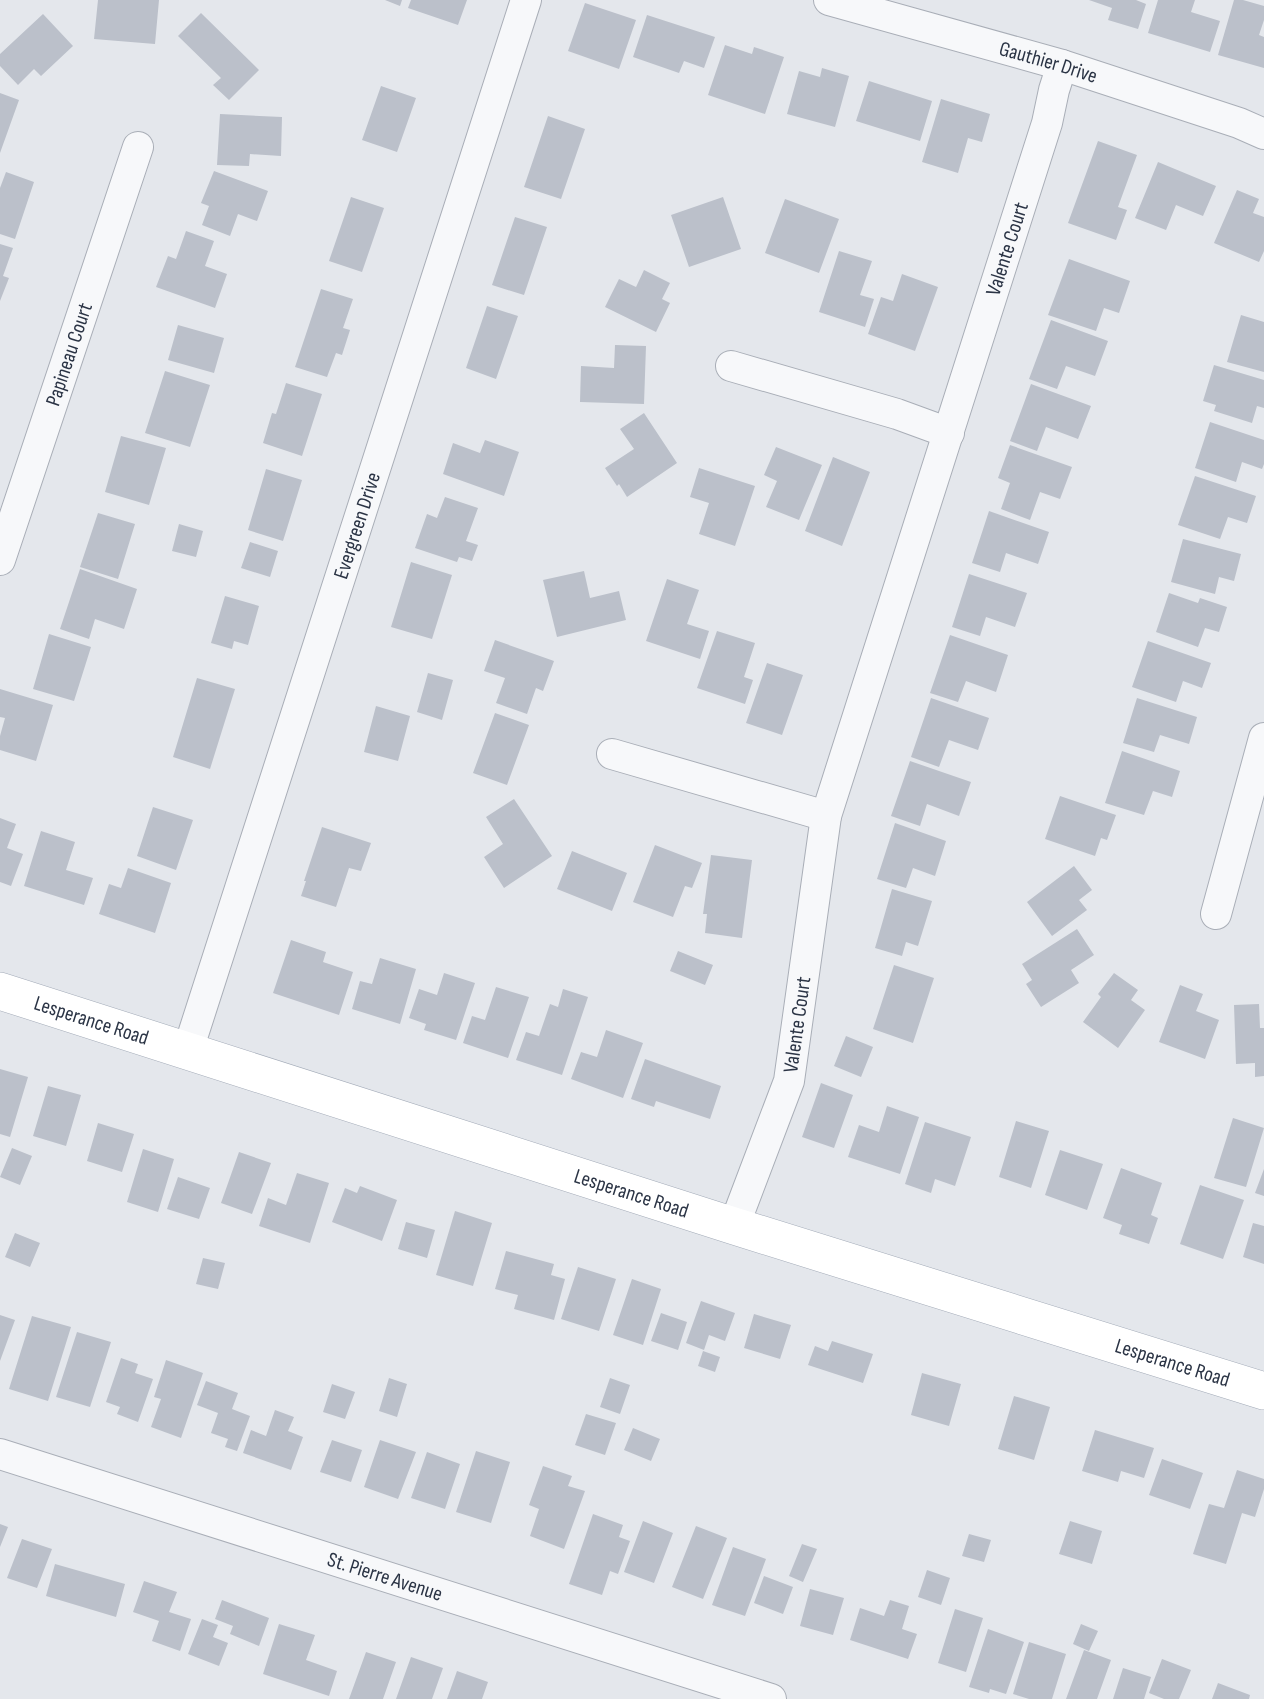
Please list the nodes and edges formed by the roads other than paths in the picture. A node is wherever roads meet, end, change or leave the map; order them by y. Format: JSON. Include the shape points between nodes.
{"nodes":[{"id":1,"x":526,"y":0,"type":"edge"},
{"id":2,"x":829,"y":0,"type":"edge"},
{"id":3,"x":1062,"y":65,"type":"junction"},
{"id":4,"x":1264,"y":134,"type":"edge"},
{"id":5,"x":138,"y":147,"type":"dead end"},
{"id":6,"x":731,"y":366,"type":"dead end"},
{"id":7,"x":949,"y":433,"type":"junction"},
{"id":8,"x":0,"y":560,"type":"edge"},
{"id":9,"x":1264,"y":737,"type":"edge"},
{"id":10,"x":612,"y":754,"type":"dead end"},
{"id":11,"x":826,"y":816,"type":"junction"},
{"id":12,"x":1216,"y":914,"type":"dead end"},
{"id":13,"x":0,"y":990,"type":"edge"},
{"id":14,"x":188,"y":1050,"type":"junction"},
{"id":15,"x":734,"y":1226,"type":"junction"},
{"id":16,"x":1264,"y":1391,"type":"edge"},
{"id":17,"x":0,"y":1454,"type":"edge"},
{"id":18,"x":771,"y":1699,"type":"edge"}],
"edges":[{"from":1,"to":14,"type":"street","name":"Evergreen Drive"},
{"from":2,"to":3,"type":"street","name":"Gauthier Drive"},
{"from":3,"to":4,"type":"street","name":"Gauthier Drive"},
{"from":3,"to":7,"type":"street","name":"Valente Court"},
{"from":5,"to":8,"type":"street","name":"Papineau Court"},
{"from":6,"to":7,"type":"street"},
{"from":7,"to":11,"type":"street","name":"Valente Court"},
{"from":9,"to":12,"type":"street"},
{"from":10,"to":11,"type":"street"},
{"from":11,"to":15,"type":"street","name":"Valente Court","via":[[789,1081]]},
{"from":13,"to":14,"type":"main road","name":"Lesperance Road"},
{"from":14,"to":15,"type":"main road","name":"Lesperance Road"},
{"from":15,"to":16,"type":"main road","name":"Lesperance Road"},
{"from":17,"to":18,"type":"street","name":"St. Pierre Avenue"}]}
